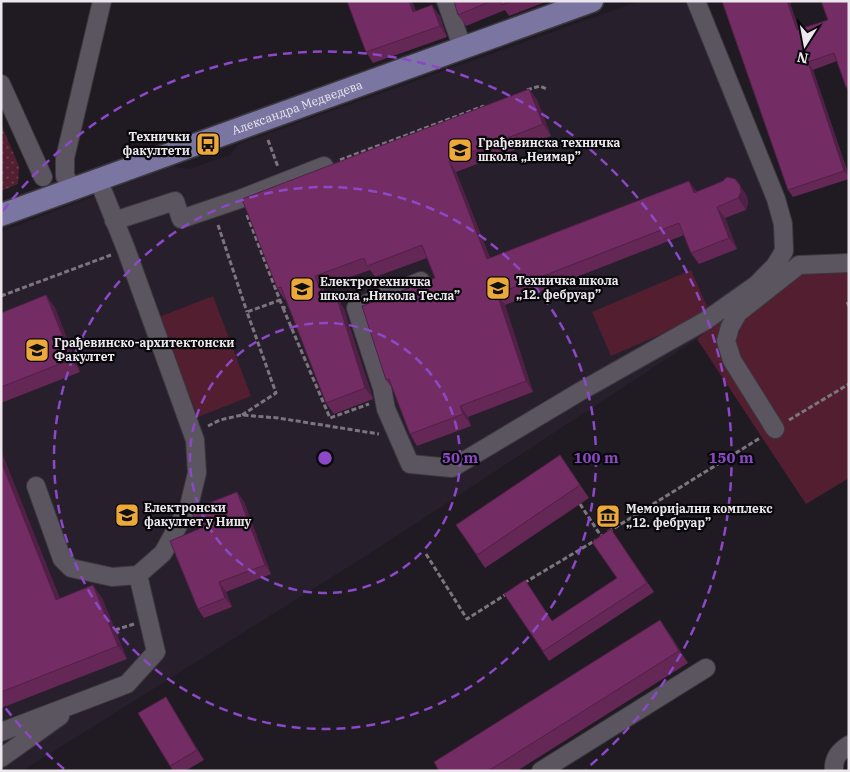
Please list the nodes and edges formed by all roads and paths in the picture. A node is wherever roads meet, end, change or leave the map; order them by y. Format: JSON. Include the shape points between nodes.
{"nodes":[{"id":1,"x":102,"y":1,"type":"edge"},
{"id":2,"x":446,"y":1,"type":"edge"},
{"id":3,"x":592,"y":1,"type":"edge"},
{"id":4,"x":696,"y":1,"type":"edge"},
{"id":5,"x":463,"y":49,"type":"junction"},
{"id":6,"x":1,"y":84,"type":"edge"},
{"id":7,"x":547,"y":88,"type":"dead end"},
{"id":8,"x":522,"y":93,"type":"edge"},
{"id":9,"x":486,"y":106,"type":"edge"},
{"id":10,"x":268,"y":139,"type":"dead end"},
{"id":11,"x":324,"y":166,"type":"joint"},
{"id":12,"x":43,"y":177,"type":"dead end"},
{"id":13,"x":98,"y":179,"type":"junction"},
{"id":14,"x":284,"y":181,"type":"junction"},
{"id":15,"x":73,"y":189,"type":"junction"},
{"id":16,"x":240,"y":199,"type":"junction"},
{"id":17,"x":1,"y":215,"type":"edge"},
{"id":18,"x":215,"y":219,"type":"dead end"},
{"id":19,"x":114,"y":221,"type":"junction"},
{"id":20,"x":126,"y":249,"type":"junction"},
{"id":21,"x":849,"y":263,"type":"edge"},
{"id":22,"x":422,"y":281,"type":"edge"},
{"id":23,"x":1,"y":296,"type":"edge"},
{"id":24,"x":280,"y":300,"type":"junction"},
{"id":25,"x":301,"y":302,"type":"edge"},
{"id":26,"x":283,"y":308,"type":"junction"},
{"id":27,"x":247,"y":312,"type":"junction"},
{"id":28,"x":849,"y":384,"type":"edge"},
{"id":29,"x":385,"y":402,"type":"junction"},
{"id":30,"x":242,"y":415,"type":"junction"},
{"id":31,"x":330,"y":418,"type":"junction"},
{"id":32,"x":330,"y":426,"type":"junction"},
{"id":33,"x":774,"y":429,"type":"junction"},
{"id":34,"x":193,"y":433,"type":"junction"},
{"id":35,"x":397,"y":437,"type":"junction"},
{"id":36,"x":36,"y":486,"type":"dead end"},
{"id":37,"x":580,"y":504,"type":"edge"},
{"id":38,"x":601,"y":536,"type":"junction"},
{"id":39,"x":605,"y":541,"type":"edge"},
{"id":40,"x":426,"y":554,"type":"dead end"},
{"id":41,"x":138,"y":575,"type":"junction"},
{"id":42,"x":517,"y":588,"type":"edge"},
{"id":43,"x":509,"y":593,"type":"edge"},
{"id":44,"x":706,"y":668,"type":"dead end"},
{"id":45,"x":79,"y":702,"type":"junction"},
{"id":46,"x":1,"y":732,"type":"edge"},
{"id":47,"x":849,"y":745,"type":"edge"},
{"id":48,"x":1,"y":758,"type":"edge"},
{"id":49,"x":541,"y":771,"type":"edge"},
{"id":50,"x":834,"y":771,"type":"edge"}],
"edges":[{"from":1,"to":15,"type":"street","via":[[65,158],[66,176]]},
{"from":2,"to":5,"type":"street"},
{"from":3,"to":5,"type":"main road","name":"Александра Медведева"},
{"from":4,"to":35,"type":"street","via":[[776,199],[783,224],[784,251],[775,266],[756,285],[705,321],[452,468],[410,464]]},
{"from":5,"to":13,"type":"main road","name":"Александра Медведева"},
{"from":6,"to":12,"type":"street"},
{"from":7,"to":8,"type":"path","via":[[540,86]]},
{"from":9,"to":11,"type":"path"},
{"from":10,"to":14,"type":"path"},
{"from":11,"to":14,"type":"street"},
{"from":13,"to":15,"type":"main road","name":"Александра Медведева"},
{"from":13,"to":19,"type":"street"},
{"from":14,"to":16,"type":"street"},
{"from":15,"to":17,"type":"main road","name":"Александра Медведева"},
{"from":16,"to":19,"type":"street","via":[[181,219],[175,201]]},
{"from":16,"to":24,"type":"path"},
{"from":18,"to":27,"type":"path"},
{"from":19,"to":20,"type":"street"},
{"from":20,"to":23,"type":"path"},
{"from":20,"to":34,"type":"street"},
{"from":21,"to":33,"type":"street","via":[[800,265],[738,313],[730,327],[726,341],[732,360]]},
{"from":22,"to":29,"type":"street","via":[[356,308]]},
{"from":24,"to":26,"type":"path"},
{"from":24,"to":27,"type":"path"},
{"from":25,"to":26,"type":"path"},
{"from":26,"to":31,"type":"path"},
{"from":27,"to":30,"type":"path","via":[[276,393]]},
{"from":28,"to":33,"type":"path"},
{"from":29,"to":31,"type":"path","via":[[378,401]]},
{"from":29,"to":35,"type":"street"},
{"from":30,"to":32,"type":"path"},
{"from":30,"to":34,"type":"path","via":[[220,420]]},
{"from":31,"to":32,"type":"path"},
{"from":32,"to":35,"type":"path"},
{"from":33,"to":38,"type":"path"},
{"from":34,"to":41,"type":"street","via":[[197,473],[189,506],[164,553]]},
{"from":36,"to":41,"type":"street","via":[[62,560],[72,568],[112,577]]},
{"from":37,"to":38,"type":"path"},
{"from":38,"to":39,"type":"path"},
{"from":38,"to":42,"type":"path"},
{"from":40,"to":43,"type":"path","via":[[467,618]]},
{"from":41,"to":45,"type":"street","via":[[156,652],[127,684]]},
{"from":44,"to":49,"type":"street"},
{"from":45,"to":46,"type":"street"},
{"from":45,"to":48,"type":"street"},
{"from":47,"to":50,"type":"street","via":[[840,751]]}]}
